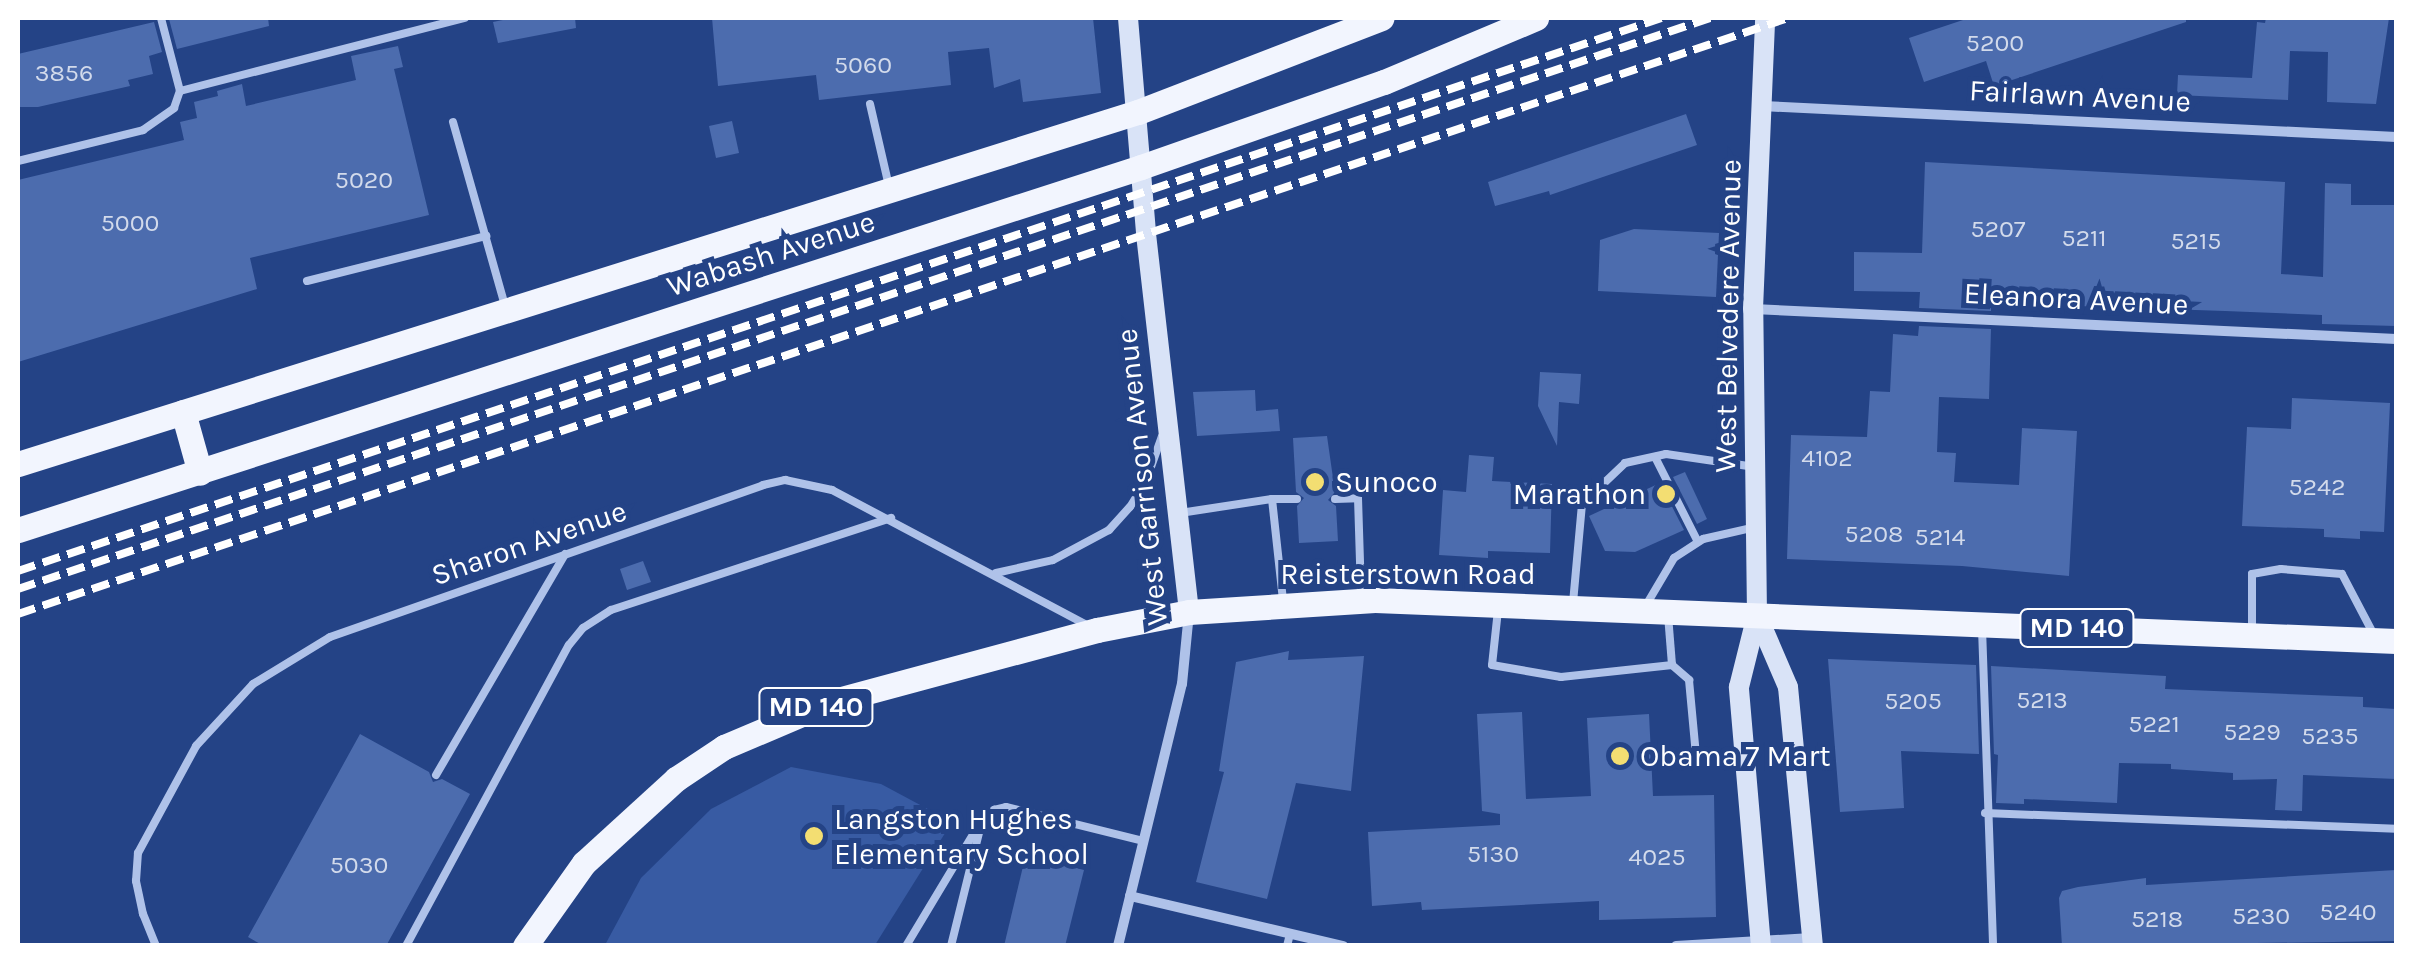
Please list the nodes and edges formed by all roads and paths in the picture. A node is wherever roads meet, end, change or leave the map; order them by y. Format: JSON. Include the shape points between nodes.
{"nodes":[{"id":1,"x":161,"y":18,"type":"edge"},
{"id":2,"x":466,"y":18,"type":"edge"},
{"id":3,"x":1128,"y":18,"type":"edge"},
{"id":4,"x":1382,"y":18,"type":"edge"},
{"id":5,"x":1536,"y":18,"type":"edge"},
{"id":6,"x":1766,"y":18,"type":"edge"},
{"id":7,"x":180,"y":91,"type":"junction"},
{"id":8,"x":870,"y":104,"type":"dead end"},
{"id":9,"x":1762,"y":106,"type":"junction"},
{"id":10,"x":1138,"y":112,"type":"junction"},
{"id":11,"x":453,"y":122,"type":"dead end"},
{"id":12,"x":2396,"y":136,"type":"edge"},
{"id":13,"x":18,"y":161,"type":"edge"},
{"id":14,"x":1142,"y":167,"type":"junction"},
{"id":15,"x":890,"y":190,"type":"junction"},
{"id":16,"x":486,"y":236,"type":"junction"},
{"id":17,"x":307,"y":281,"type":"dead end"},
{"id":18,"x":506,"y":310,"type":"junction"},
{"id":19,"x":1753,"y":310,"type":"junction"},
{"id":20,"x":2396,"y":339,"type":"edge"},
{"id":21,"x":183,"y":412,"type":"junction"},
{"id":22,"x":1168,"y":418,"type":"junction"},
{"id":23,"x":1655,"y":457,"type":"junction"},
{"id":24,"x":18,"y":464,"type":"edge"},
{"id":25,"x":1755,"y":467,"type":"junction"},
{"id":26,"x":200,"y":473,"type":"junction"},
{"id":27,"x":1335,"y":498,"type":"dead end"},
{"id":28,"x":1296,"y":499,"type":"dead end"},
{"id":29,"x":1272,"y":500,"type":"junction"},
{"id":30,"x":1180,"y":513,"type":"junction"},
{"id":31,"x":890,"y":518,"type":"junction"},
{"id":32,"x":1756,"y":528,"type":"junction"},
{"id":33,"x":18,"y":530,"type":"edge"},
{"id":34,"x":1698,"y":542,"type":"junction"},
{"id":35,"x":565,"y":554,"type":"junction"},
{"id":36,"x":994,"y":574,"type":"junction"},
{"id":37,"x":1361,"y":600,"type":"junction"},
{"id":38,"x":1499,"y":604,"type":"junction"},
{"id":39,"x":1283,"y":605,"type":"junction"},
{"id":40,"x":1573,"y":608,"type":"junction"},
{"id":41,"x":1655,"y":611,"type":"junction"},
{"id":42,"x":1189,"y":612,"type":"junction"},
{"id":43,"x":1756,"y":615,"type":"junction"},
{"id":44,"x":1982,"y":624,"type":"junction"},
{"id":45,"x":1097,"y":630,"type":"junction"},
{"id":46,"x":2252,"y":635,"type":"junction"},
{"id":47,"x":2386,"y":641,"type":"edge"},
{"id":48,"x":1672,"y":665,"type":"junction"},
{"id":49,"x":1746,"y":753,"type":"junction"},
{"id":50,"x":436,"y":775,"type":"dead end"},
{"id":51,"x":1985,"y":813,"type":"junction"},
{"id":52,"x":982,"y":818,"type":"junction"},
{"id":53,"x":2396,"y":828,"type":"edge"},
{"id":54,"x":1143,"y":841,"type":"junction"},
{"id":55,"x":1130,"y":896,"type":"junction"},
{"id":56,"x":1288,"y":940,"type":"edge"},
{"id":57,"x":1812,"y":942,"type":"edge"},
{"id":58,"x":1761,"y":943,"type":"edge"},
{"id":59,"x":156,"y":946,"type":"edge"},
{"id":60,"x":406,"y":946,"type":"edge"},
{"id":61,"x":525,"y":946,"type":"edge"},
{"id":62,"x":906,"y":946,"type":"edge"},
{"id":63,"x":951,"y":946,"type":"edge"},
{"id":64,"x":1118,"y":946,"type":"edge"},
{"id":65,"x":1343,"y":946,"type":"edge"},
{"id":66,"x":1676,"y":946,"type":"edge"},
{"id":67,"x":1993,"y":946,"type":"edge"}],
"edges":[{"from":1,"to":7,"type":"lane"},
{"from":2,"to":7,"type":"lane"},
{"from":3,"to":10,"type":"main road","name":"West Garrison Avenue"},
{"from":4,"to":10,"type":"main road","name":"Wabash Avenue"},
{"from":5,"to":14,"type":"main road","name":"Wabash Avenue","via":[[1384,82]]},
{"from":6,"to":9,"type":"main road","name":"West Belvedere Avenue"},
{"from":7,"to":13,"type":"lane","via":[[174,108],[143,130]]},
{"from":8,"to":15,"type":"lane"},
{"from":9,"to":12,"type":"street","name":"Fairlawn Avenue"},
{"from":9,"to":19,"type":"main road","name":"West Belvedere Avenue"},
{"from":10,"to":14,"type":"main road","name":"West Garrison Avenue"},
{"from":10,"to":15,"type":"main road","name":"Wabash Avenue"},
{"from":11,"to":16,"type":"lane"},
{"from":14,"to":22,"type":"main road","name":"West Garrison Avenue"},
{"from":14,"to":26,"type":"main road","name":"Wabash Avenue"},
{"from":15,"to":18,"type":"main road","name":"Wabash Avenue"},
{"from":16,"to":17,"type":"lane"},
{"from":16,"to":18,"type":"lane"},
{"from":18,"to":21,"type":"main road","name":"Wabash Avenue"},
{"from":19,"to":20,"type":"street","name":"Eleanora Avenue"},
{"from":19,"to":25,"type":"main road","name":"West Belvedere Avenue"},
{"from":21,"to":24,"type":"main road","name":"Wabash Avenue"},
{"from":21,"to":26,"type":"main road"},
{"from":22,"to":30,"type":"main road","name":"West Garrison Avenue"},
{"from":22,"to":36,"type":"lane","via":[[1146,481],[1109,530],[1052,560]]},
{"from":23,"to":25,"type":"lane"},
{"from":23,"to":34,"type":"lane"},
{"from":23,"to":40,"type":"lane","via":[[1625,464],[1582,504]]},
{"from":25,"to":32,"type":"main road","name":"West Belvedere Avenue"},
{"from":26,"to":33,"type":"main road","name":"Wabash Avenue"},
{"from":27,"to":37,"type":"lane","via":[[1358,498]]},
{"from":28,"to":29,"type":"lane"},
{"from":29,"to":30,"type":"lane"},
{"from":29,"to":39,"type":"lane"},
{"from":30,"to":42,"type":"main road","name":"West Garrison Avenue"},
{"from":31,"to":35,"type":"lane","name":"Sharon Avenue","via":[[832,490],[785,480]]},
{"from":31,"to":36,"type":"lane","name":"Sharon Avenue"},
{"from":31,"to":60,"type":"lane","via":[[612,610],[583,628]]},
{"from":32,"to":34,"type":"lane"},
{"from":32,"to":43,"type":"main road","name":"West Belvedere Avenue"},
{"from":34,"to":41,"type":"lane","via":[[1674,558]]},
{"from":35,"to":50,"type":"lane"},
{"from":35,"to":59,"type":"lane","name":"Sharon Avenue","via":[[330,637],[253,684],[196,746],[138,853],[142,914]]},
{"from":36,"to":45,"type":"lane","name":"Sharon Avenue"},
{"from":37,"to":38,"type":"main road","name":"Reisterstown Road","number":"MD 140"},
{"from":37,"to":39,"type":"main road","name":"Reisterstown Road","number":"MD 140"},
{"from":38,"to":40,"type":"main road","name":"Reisterstown Road","number":"MD 140"},
{"from":38,"to":48,"type":"lane","via":[[1492,665],[1561,677]]},
{"from":39,"to":42,"type":"main road","name":"Reisterstown Road","number":"MD 140"},
{"from":40,"to":41,"type":"main road","name":"Reisterstown Road","number":"MD 140"},
{"from":41,"to":43,"type":"main road","name":"Reisterstown Road","number":"MD 140"},
{"from":41,"to":48,"type":"lane"},
{"from":42,"to":45,"type":"main road","name":"Reisterstown Road","number":"MD 140"},
{"from":42,"to":54,"type":"street","name":"West Garrison Avenue","via":[[1182,684]]},
{"from":43,"to":44,"type":"main road","name":"Reisterstown Road","number":"MD 140"},
{"from":43,"to":49,"type":"main road","name":"West Belvedere Avenue","via":[[1739,688]]},
{"from":43,"to":57,"type":"main road","name":"West Belvedere Avenue","via":[[1788,687]]},
{"from":44,"to":46,"type":"main road","name":"Reisterstown Road","number":"MD 140"},
{"from":44,"to":51,"type":"lane"},
{"from":45,"to":61,"type":"main road","name":"Reisterstown Road","number":"MD 140","via":[[830,702],[724,747],[606,841]]},
{"from":46,"to":47,"type":"main road","name":"Reisterstown Road","number":"MD 140"},
{"from":46,"to":47,"type":"lane","via":[[2252,574],[2281,569],[2342,574]]},
{"from":48,"to":49,"type":"lane","via":[[1689,680],[1696,756]]},
{"from":49,"to":58,"type":"main road","name":"West Belvedere Avenue"},
{"from":51,"to":53,"type":"lane"},
{"from":51,"to":67,"type":"lane"},
{"from":52,"to":54,"type":"lane","via":[[1006,807]]},
{"from":52,"to":62,"type":"lane"},
{"from":52,"to":63,"type":"lane"},
{"from":54,"to":55,"type":"street","name":"West Garrison Avenue"},
{"from":55,"to":56,"type":"street"},
{"from":55,"to":64,"type":"street","name":"West Garrison Avenue"},
{"from":56,"to":65,"type":"street"},
{"from":57,"to":58,"type":"street"},
{"from":58,"to":66,"type":"street"}]}
